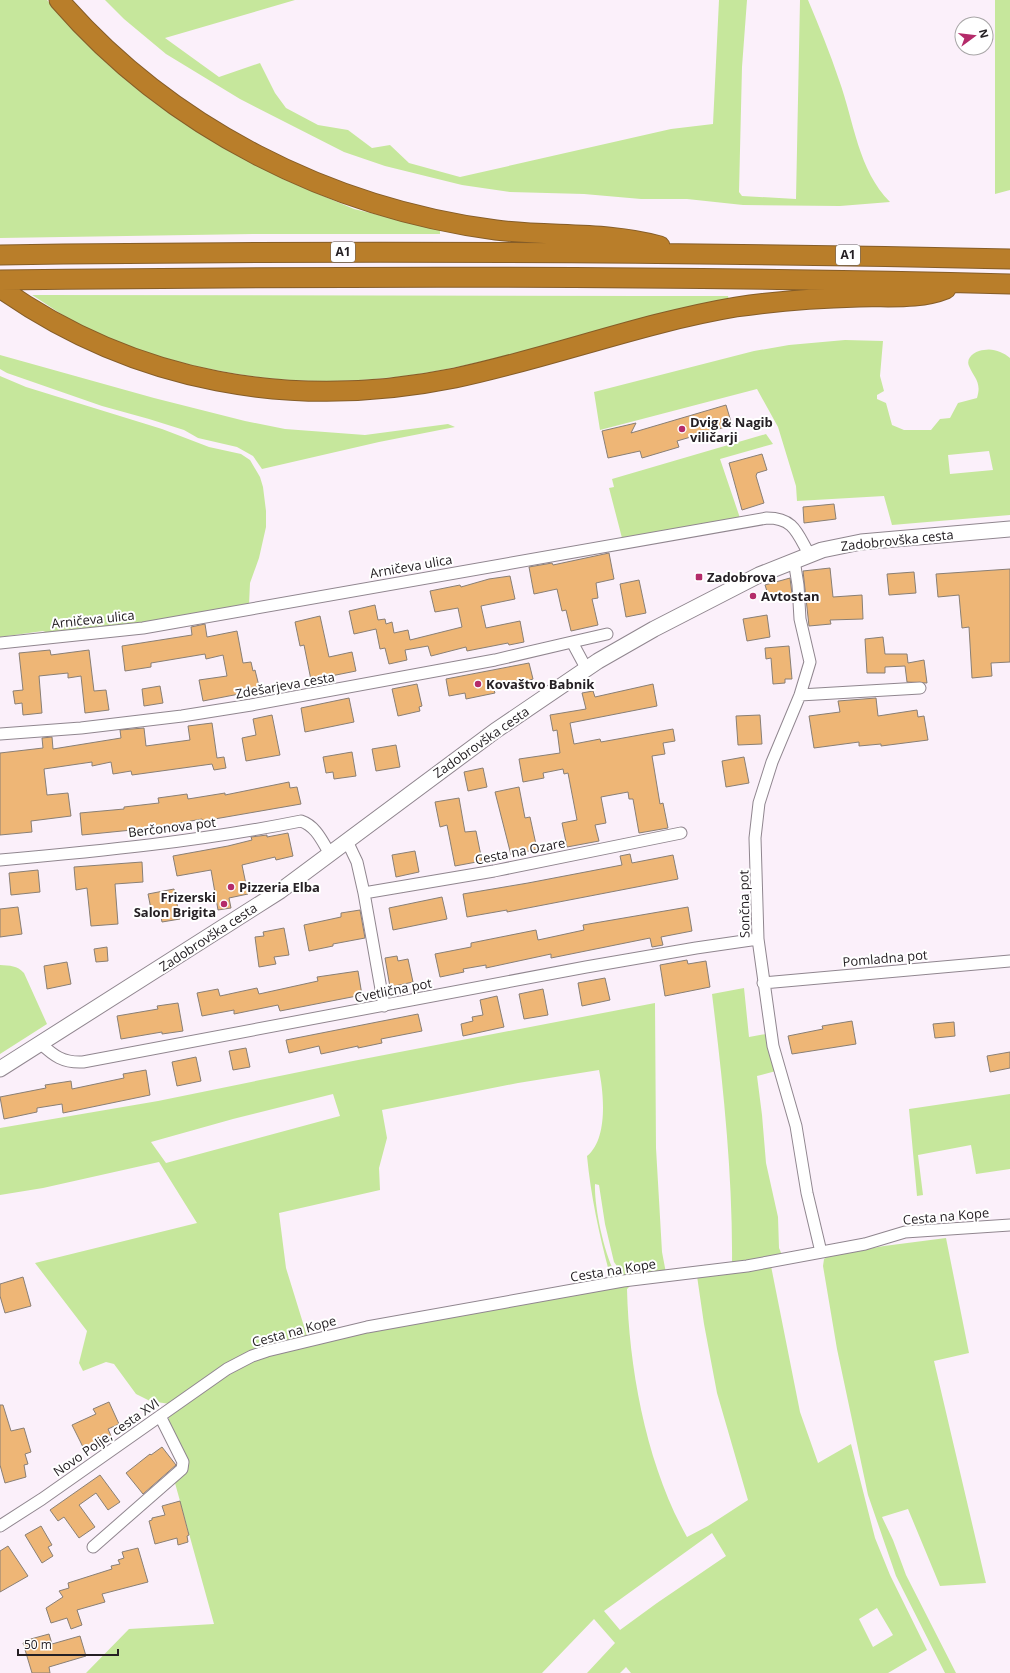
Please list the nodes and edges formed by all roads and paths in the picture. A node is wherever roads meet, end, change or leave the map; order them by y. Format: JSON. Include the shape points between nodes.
{"nodes":[{"id":1,"x":59,"y":0,"type":"edge"},
{"id":2,"x":0,"y":254,"type":"edge"},
{"id":3,"x":686,"y":254,"type":"junction"},
{"id":4,"x":1010,"y":259,"type":"edge"},
{"id":5,"x":0,"y":280,"type":"edge"},
{"id":6,"x":963,"y":283,"type":"junction"},
{"id":7,"x":1010,"y":284,"type":"edge"},
{"id":8,"x":0,"y":288,"type":"edge"},
{"id":9,"x":1010,"y":529,"type":"edge"},
{"id":10,"x":809,"y":554,"type":"junction"},
{"id":11,"x":794,"y":560,"type":"junction"},
{"id":12,"x":607,"y":634,"type":"dead end"},
{"id":13,"x":572,"y":642,"type":"junction"},
{"id":14,"x":0,"y":643,"type":"edge"},
{"id":15,"x":586,"y":668,"type":"junction"},
{"id":16,"x":920,"y":688,"type":"dead end"},
{"id":17,"x":800,"y":695,"type":"junction"},
{"id":18,"x":0,"y":734,"type":"edge"},
{"id":19,"x":681,"y":833,"type":"dead end"},
{"id":20,"x":347,"y":841,"type":"junction"},
{"id":21,"x":330,"y":854,"type":"junction"},
{"id":22,"x":0,"y":860,"type":"edge"},
{"id":23,"x":364,"y":893,"type":"junction"},
{"id":24,"x":758,"y":939,"type":"junction"},
{"id":25,"x":1010,"y":961,"type":"edge"},
{"id":26,"x":763,"y":983,"type":"junction"},
{"id":27,"x":384,"y":1006,"type":"junction"},
{"id":28,"x":40,"y":1043,"type":"junction"},
{"id":29,"x":0,"y":1069,"type":"edge"},
{"id":30,"x":1010,"y":1225,"type":"edge"},
{"id":31,"x":821,"y":1252,"type":"junction"},
{"id":32,"x":227,"y":1369,"type":"joint"},
{"id":33,"x":160,"y":1416,"type":"junction"},
{"id":34,"x":0,"y":1526,"type":"edge"},
{"id":35,"x":93,"y":1547,"type":"dead end"}],
"edges":[{"from":1,"to":3,"type":"highway","via":[[93,37],[174,104],[257,156],[327,188],[394,210],[462,225],[543,235],[643,241]]},
{"from":2,"to":3,"type":"highway","number":"A1"},
{"from":3,"to":4,"type":"highway","number":"A1"},
{"from":5,"to":6,"type":"highway","number":"A1","via":[[434,277]]},
{"from":6,"to":7,"type":"highway","number":"A1"},
{"from":6,"to":8,"type":"highway","via":[[916,296],[806,299],[736,307],[665,322],[456,378],[391,388],[348,391],[239,385],[169,370],[100,346],[44,317]]},
{"from":9,"to":10,"type":"main road","name":"Zadobrovška cesta","via":[[866,542]]},
{"from":10,"to":11,"type":"main road","name":"Zadobrovška cesta"},
{"from":10,"to":14,"type":"street","name":"Arničeva ulica","via":[[794,528],[785,520],[767,518],[143,628]]},
{"from":11,"to":15,"type":"main road","name":"Zadobrovška cesta","via":[[682,614]]},
{"from":11,"to":17,"type":"street","name":"Sončna pot","via":[[800,619],[810,662]]},
{"from":12,"to":13,"type":"street","name":"Zdešarjeva cesta"},
{"from":13,"to":15,"type":"street"},
{"from":13,"to":18,"type":"street","name":"Zdešarjeva cesta","via":[[495,660],[251,706],[80,728]]},
{"from":15,"to":20,"type":"main road","name":"Zadobrovška cesta","via":[[495,731]]},
{"from":16,"to":17,"type":"street"},
{"from":17,"to":24,"type":"street","name":"Sončna pot","via":[[772,762],[759,803],[756,838]]},
{"from":19,"to":23,"type":"street","name":"Cesta na Ozare","via":[[494,871]]},
{"from":20,"to":21,"type":"main road","name":"Zadobrovška cesta"},
{"from":20,"to":23,"type":"street","via":[[357,862]]},
{"from":21,"to":22,"type":"street","name":"Berčonova pot","via":[[313,828],[301,821],[215,836]]},
{"from":21,"to":28,"type":"main road","name":"Zadobrovška cesta","via":[[280,891]]},
{"from":23,"to":27,"type":"street"},
{"from":24,"to":26,"type":"street","name":"Sončna pot"},
{"from":24,"to":27,"type":"street","name":"Cvetlična pot","via":[[696,948]]},
{"from":25,"to":26,"type":"street","name":"Pomladna pot"},
{"from":26,"to":31,"type":"street","name":"Sončna pot","via":[[773,1046],[796,1126],[807,1193]]},
{"from":27,"to":28,"type":"street","name":"Cvetlična pot","via":[[83,1062],[62,1061]]},
{"from":28,"to":29,"type":"main road","name":"Zadobrovška cesta"},
{"from":30,"to":31,"type":"street","name":"Cesta na Kope","via":[[906,1232],[865,1244]]},
{"from":31,"to":32,"type":"street","name":"Cesta na Kope","via":[[747,1266],[623,1281],[367,1327],[262,1353]]},
{"from":32,"to":33,"type":"street","name":"Novo Polje, cesta XVI"},
{"from":33,"to":34,"type":"street","name":"Novo Polje, cesta XVI"},
{"from":33,"to":35,"type":"street","via":[[183,1462],[182,1469]]}]}
